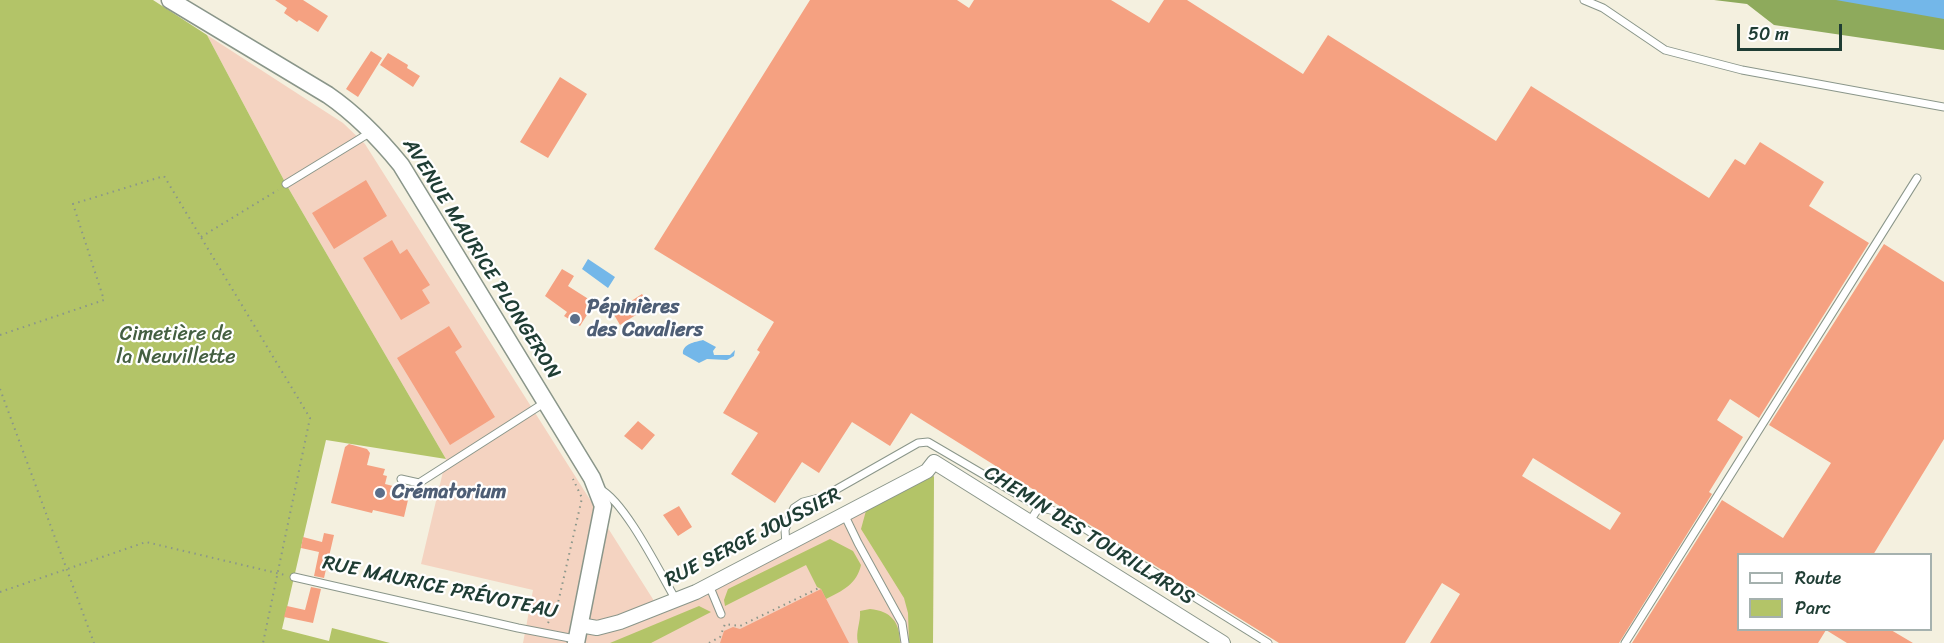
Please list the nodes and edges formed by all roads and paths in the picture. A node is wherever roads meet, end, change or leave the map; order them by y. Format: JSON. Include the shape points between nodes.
{"nodes":[{"id":1,"x":170,"y":0,"type":"edge"},
{"id":2,"x":1584,"y":0,"type":"edge"},
{"id":3,"x":1944,"y":107,"type":"edge"},
{"id":4,"x":372,"y":131,"type":"junction"},
{"id":5,"x":1917,"y":178,"type":"dead end"},
{"id":6,"x":286,"y":184,"type":"joint"},
{"id":7,"x":201,"y":237,"type":"junction"},
{"id":8,"x":0,"y":335,"type":"edge"},
{"id":9,"x":0,"y":389,"type":"edge"},
{"id":10,"x":547,"y":402,"type":"junction"},
{"id":11,"x":934,"y":462,"type":"joint"},
{"id":12,"x":569,"y":470,"type":"dead end"},
{"id":13,"x":401,"y":479,"type":"dead end"},
{"id":14,"x":596,"y":486,"type":"junction"},
{"id":15,"x":603,"y":506,"type":"joint"},
{"id":16,"x":1039,"y":507,"type":"junction"},
{"id":17,"x":844,"y":514,"type":"junction"},
{"id":18,"x":1030,"y":521,"type":"junction"},
{"id":19,"x":786,"y":545,"type":"junction"},
{"id":20,"x":67,"y":569,"type":"junction"},
{"id":21,"x":278,"y":573,"type":"junction"},
{"id":22,"x":294,"y":577,"type":"joint"},
{"id":23,"x":709,"y":585,"type":"junction"},
{"id":24,"x":819,"y":588,"type":"dead end"},
{"id":25,"x":0,"y":592,"type":"edge"},
{"id":26,"x":676,"y":600,"type":"junction"},
{"id":27,"x":721,"y":614,"type":"dead end"},
{"id":28,"x":545,"y":633,"type":"junction"},
{"id":29,"x":577,"y":636,"type":"edge"},
{"id":30,"x":94,"y":643,"type":"edge"},
{"id":31,"x":263,"y":643,"type":"edge"},
{"id":32,"x":709,"y":643,"type":"edge"},
{"id":33,"x":905,"y":643,"type":"edge"},
{"id":34,"x":1223,"y":643,"type":"edge"},
{"id":35,"x":1268,"y":643,"type":"edge"},
{"id":36,"x":1625,"y":643,"type":"edge"}],
"edges":[{"from":1,"to":4,"type":"street","name":"AVENUE MAURICE PLONGERON","via":[[328,95]]},
{"from":2,"to":3,"type":"lane","via":[[1603,8],[1665,50],[1743,70]]},
{"from":4,"to":6,"type":"lane"},
{"from":4,"to":10,"type":"street","name":"AVENUE MAURICE PLONGERON","via":[[401,165]]},
{"from":5,"to":36,"type":"lane"},
{"from":6,"to":7,"type":"path"},
{"from":7,"to":8,"type":"path","via":[[164,176],[73,204],[104,300]]},
{"from":7,"to":21,"type":"path","via":[[310,418]]},
{"from":9,"to":20,"type":"path"},
{"from":10,"to":13,"type":"lane","name":"AVENUE MAURICE PLONGERON","via":[[419,483]]},
{"from":10,"to":14,"type":"street","name":"AVENUE MAURICE PLONGERON"},
{"from":11,"to":17,"type":"street","name":"RUE SERGE JOUSSIER","via":[[927,471]]},
{"from":11,"to":18,"type":"street","name":"CHEMIN DES TOURILLARDS"},
{"from":12,"to":28,"type":"path","via":[[582,498],[558,603]]},
{"from":14,"to":15,"type":"street","name":"AVENUE MAURICE PLONGERON"},
{"from":14,"to":26,"type":"lane","via":[[623,511]]},
{"from":15,"to":29,"type":"street","name":"RUE MAURICE PRÉVOTEAU"},
{"from":16,"to":18,"type":"lane"},
{"from":16,"to":19,"type":"lane","via":[[928,442],[918,443],[823,497],[794,508],[785,530]]},
{"from":16,"to":35,"type":"lane","via":[[1058,512]]},
{"from":17,"to":19,"type":"street","name":"RUE SERGE JOUSSIER"},
{"from":17,"to":33,"type":"lane","via":[[902,623]]},
{"from":18,"to":34,"type":"street","name":"CHEMIN DES TOURILLARDS"},
{"from":19,"to":23,"type":"street","name":"RUE SERGE JOUSSIER"},
{"from":20,"to":21,"type":"path","via":[[146,542]]},
{"from":20,"to":25,"type":"path"},
{"from":20,"to":30,"type":"path"},
{"from":21,"to":22,"type":"path"},
{"from":21,"to":31,"type":"path"},
{"from":22,"to":28,"type":"lane","name":"RUE MAURICE PRÉVOTEAU"},
{"from":23,"to":26,"type":"street","name":"RUE SERGE JOUSSIER"},
{"from":23,"to":27,"type":"lane"},
{"from":24,"to":32,"type":"path","via":[[740,626],[725,624],[720,637]]},
{"from":26,"to":29,"type":"street","name":"RUE SERGE JOUSSIER"},
{"from":28,"to":29,"type":"lane","name":"RUE MAURICE PRÉVOTEAU"}]}
